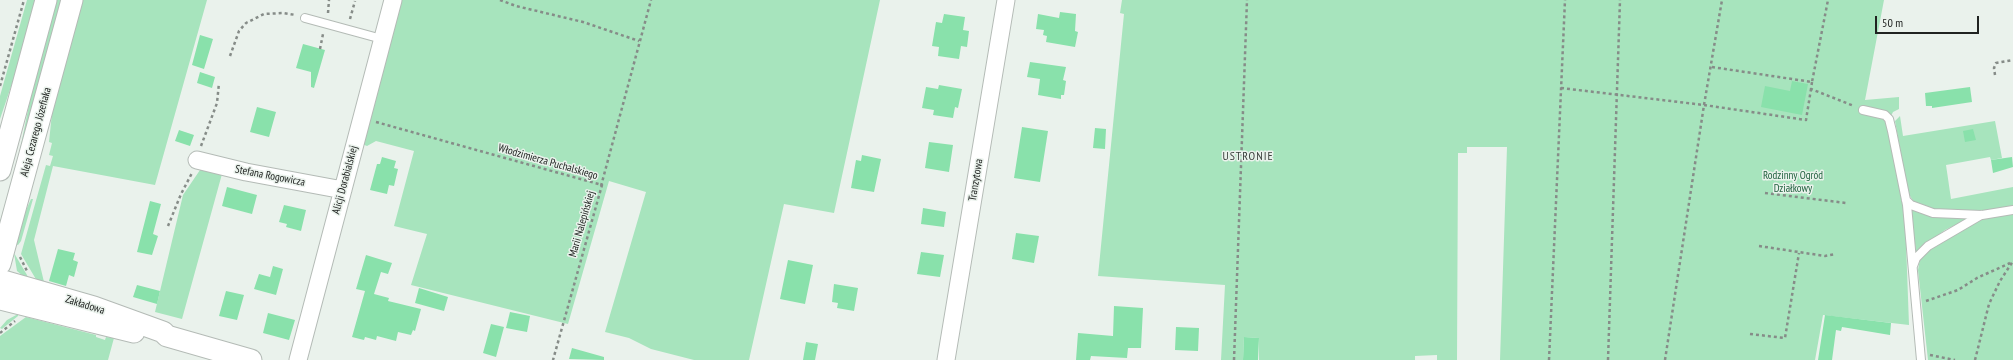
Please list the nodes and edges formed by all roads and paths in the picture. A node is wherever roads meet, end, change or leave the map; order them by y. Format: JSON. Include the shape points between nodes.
{"nodes":[{"id":1,"x":24,"y":0,"type":"edge"},
{"id":2,"x":46,"y":0,"type":"edge"},
{"id":3,"x":72,"y":0,"type":"edge"},
{"id":4,"x":393,"y":0,"type":"edge"},
{"id":5,"x":500,"y":0,"type":"edge"},
{"id":6,"x":651,"y":0,"type":"edge"},
{"id":7,"x":1006,"y":0,"type":"edge"},
{"id":8,"x":1247,"y":0,"type":"edge"},
{"id":9,"x":1565,"y":0,"type":"edge"},
{"id":10,"x":1620,"y":0,"type":"edge"},
{"id":11,"x":1722,"y":0,"type":"edge"},
{"id":12,"x":1828,"y":0,"type":"edge"},
{"id":13,"x":355,"y":1,"type":"edge"},
{"id":14,"x":305,"y":18,"type":"joint"},
{"id":15,"x":326,"y":24,"type":"junction"},
{"id":16,"x":347,"y":29,"type":"junction"},
{"id":17,"x":382,"y":39,"type":"junction"},
{"id":18,"x":639,"y":41,"type":"junction"},
{"id":19,"x":320,"y":49,"type":"dead end"},
{"id":20,"x":230,"y":56,"type":"dead end"},
{"id":21,"x":2013,"y":60,"type":"edge"},
{"id":22,"x":1712,"y":66,"type":"junction"},
{"id":23,"x":1995,"y":75,"type":"dead end"},
{"id":24,"x":1812,"y":82,"type":"junction"},
{"id":25,"x":0,"y":86,"type":"edge"},
{"id":26,"x":1561,"y":88,"type":"junction"},
{"id":27,"x":1811,"y":89,"type":"junction"},
{"id":28,"x":1616,"y":95,"type":"junction"},
{"id":29,"x":1704,"y":105,"type":"junction"},
{"id":30,"x":1863,"y":110,"type":"joint"},
{"id":31,"x":362,"y":118,"type":"junction"},
{"id":32,"x":197,"y":160,"type":"dead end"},
{"id":33,"x":0,"y":170,"type":"edge"},
{"id":34,"x":602,"y":185,"type":"junction"},
{"id":35,"x":343,"y":190,"type":"junction"},
{"id":36,"x":1765,"y":193,"type":"dead end"},
{"id":37,"x":1906,"y":200,"type":"junction"},
{"id":38,"x":1846,"y":204,"type":"dead end"},
{"id":39,"x":2013,"y":210,"type":"edge"},
{"id":40,"x":1982,"y":215,"type":"junction"},
{"id":41,"x":1759,"y":246,"type":"dead end"},
{"id":42,"x":18,"y":253,"type":"dead end"},
{"id":43,"x":1800,"y":253,"type":"junction"},
{"id":44,"x":1836,"y":254,"type":"dead end"},
{"id":45,"x":2012,"y":262,"type":"edge"},
{"id":46,"x":0,"y":264,"type":"edge"},
{"id":47,"x":1912,"y":267,"type":"junction"},
{"id":48,"x":29,"y":274,"type":"dead end"},
{"id":49,"x":0,"y":280,"type":"edge"},
{"id":50,"x":0,"y":299,"type":"edge"},
{"id":51,"x":1916,"y":304,"type":"junction"},
{"id":52,"x":1750,"y":334,"type":"dead end"},
{"id":53,"x":168,"y":336,"type":"junction"},
{"id":54,"x":1921,"y":356,"type":"edge"},
{"id":55,"x":251,"y":360,"type":"edge"},
{"id":56,"x":298,"y":360,"type":"edge"},
{"id":57,"x":553,"y":360,"type":"edge"},
{"id":58,"x":946,"y":360,"type":"edge"},
{"id":59,"x":1234,"y":360,"type":"edge"},
{"id":60,"x":1550,"y":360,"type":"edge"},
{"id":61,"x":1608,"y":360,"type":"edge"},
{"id":62,"x":1665,"y":360,"type":"edge"},
{"id":63,"x":1955,"y":360,"type":"edge"},
{"id":64,"x":1975,"y":360,"type":"edge"}],
"edges":[{"from":1,"to":25,"type":"path"},
{"from":2,"to":33,"type":"street"},
{"from":3,"to":46,"type":"street","name":"Aleja Cezarego Józefiaka"},
{"from":4,"to":17,"type":"street","name":"Alicji Dorabialskiej"},
{"from":5,"to":18,"type":"path","via":[[584,22]]},
{"from":6,"to":18,"type":"path","name":"Marii Nalepińskiej"},
{"from":7,"to":58,"type":"street","name":"Tranzytowa"},
{"from":8,"to":59,"type":"path"},
{"from":9,"to":26,"type":"path"},
{"from":10,"to":28,"type":"path"},
{"from":11,"to":22,"type":"path"},
{"from":12,"to":24,"type":"path"},
{"from":13,"to":16,"type":"path"},
{"from":14,"to":15,"type":"lane"},
{"from":14,"to":20,"type":"path","via":[[283,13],[257,17],[246,23],[239,31]]},
{"from":15,"to":16,"type":"lane"},
{"from":15,"to":19,"type":"path"},
{"from":16,"to":17,"type":"lane"},
{"from":17,"to":31,"type":"street","name":"Alicji Dorabialskiej"},
{"from":18,"to":34,"type":"path","name":"Marii Nalepińskiej"},
{"from":21,"to":23,"type":"path","via":[[1996,64]]},
{"from":22,"to":24,"type":"path"},
{"from":22,"to":29,"type":"path"},
{"from":24,"to":27,"type":"path"},
{"from":26,"to":28,"type":"path"},
{"from":26,"to":60,"type":"path"},
{"from":27,"to":29,"type":"path","via":[[1806,120]]},
{"from":27,"to":30,"type":"path"},
{"from":28,"to":29,"type":"path"},
{"from":28,"to":61,"type":"path"},
{"from":29,"to":62,"type":"path"},
{"from":30,"to":37,"type":"lane","via":[[1889,119]]},
{"from":31,"to":34,"type":"path","name":"Włodzimierza Puchalskiego"},
{"from":31,"to":35,"type":"street","name":"Alicji Dorabialskiej"},
{"from":32,"to":35,"type":"street","name":"Stefana Rogowicza"},
{"from":34,"to":57,"type":"path","name":"Marii Nalepińskiej"},
{"from":35,"to":56,"type":"street","name":"Alicji Dorabialskiej"},
{"from":36,"to":38,"type":"path"},
{"from":37,"to":40,"type":"lane","via":[[1911,205],[1933,212]]},
{"from":37,"to":47,"type":"lane"},
{"from":39,"to":40,"type":"lane"},
{"from":40,"to":47,"type":"lane","via":[[1928,246],[1916,258]]},
{"from":41,"to":43,"type":"path"},
{"from":42,"to":48,"type":"path"},
{"from":43,"to":44,"type":"path","via":[[1825,256]]},
{"from":43,"to":52,"type":"path","via":[[1785,338]]},
{"from":45,"to":51,"type":"path","via":[[1958,290]]},
{"from":45,"to":64,"type":"path","via":[[1989,304]]},
{"from":47,"to":51,"type":"lane"},
{"from":49,"to":53,"type":"street","name":"Zakładowa","via":[[94,307]]},
{"from":50,"to":53,"type":"street","name":"Zakładowa","via":[[121,330],[161,338]]},
{"from":51,"to":54,"type":"lane"},
{"from":53,"to":55,"type":"street","name":"Zakładowa"},
{"from":54,"to":63,"type":"path"}]}
